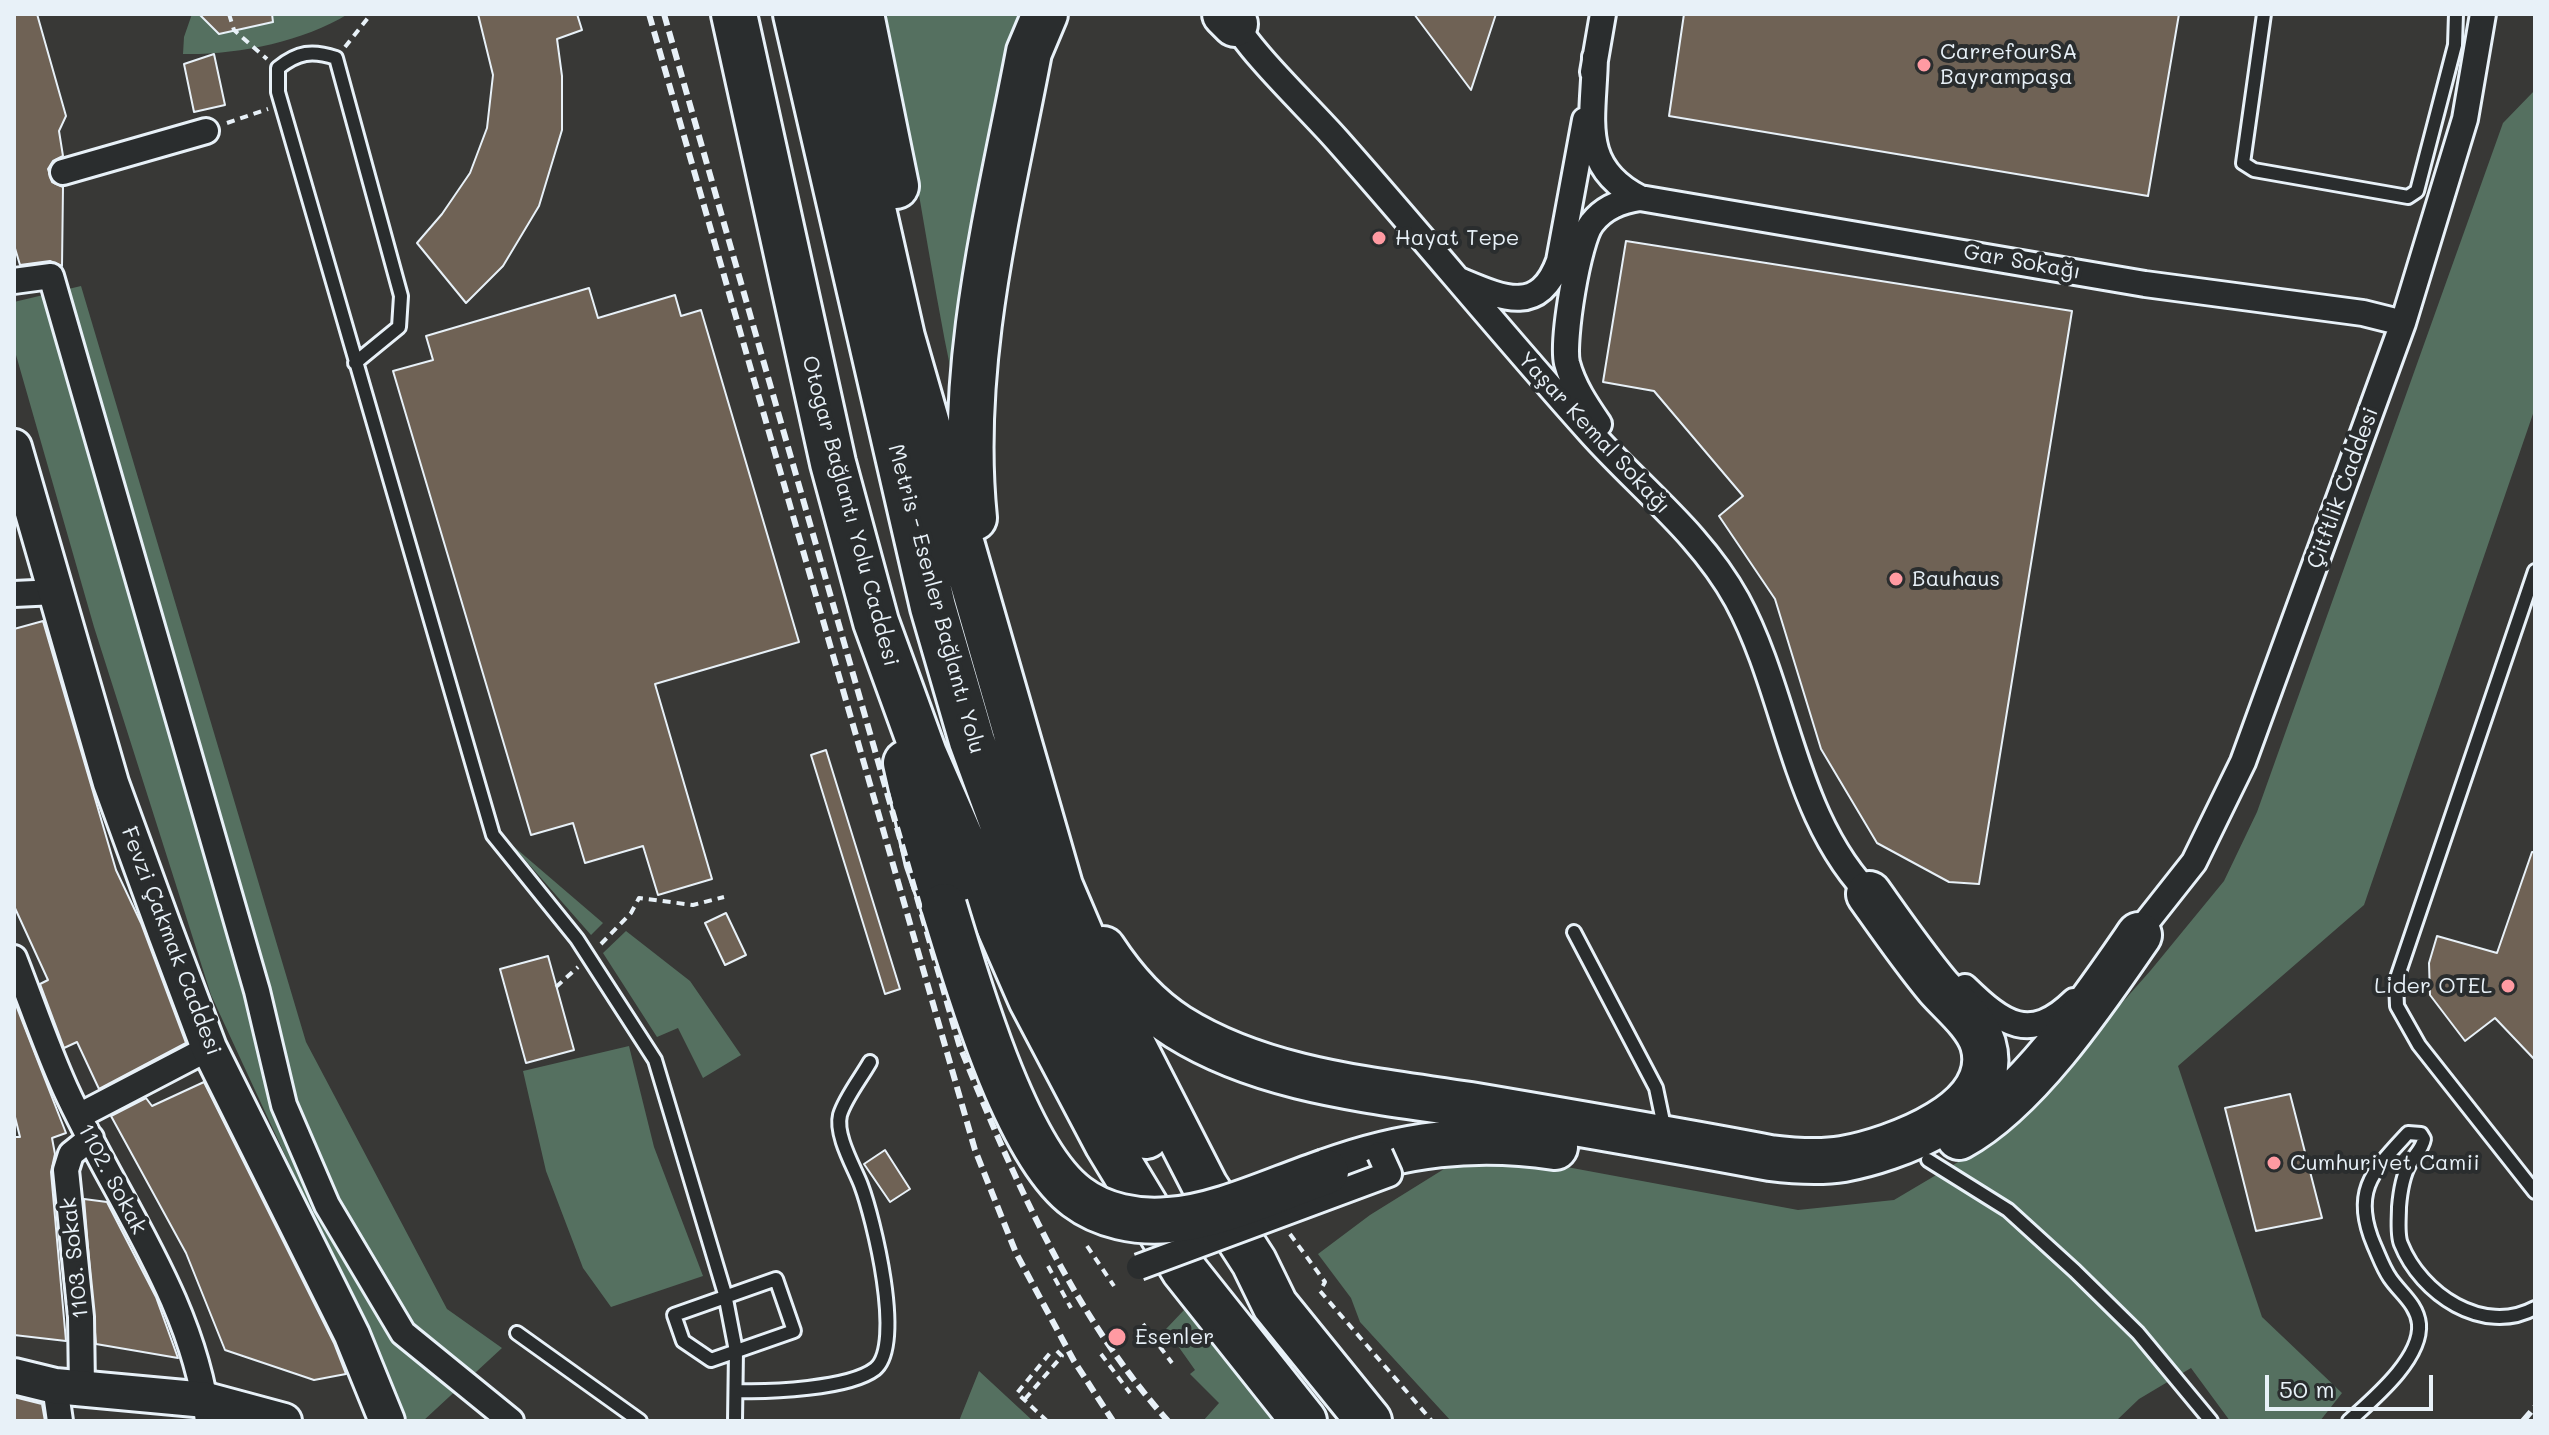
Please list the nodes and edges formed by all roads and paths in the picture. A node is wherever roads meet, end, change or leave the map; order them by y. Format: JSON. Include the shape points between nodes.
{"nodes":[{"id":1,"x":229,"y":14,"type":"edge"},
{"id":2,"x":371,"y":14,"type":"edge"},
{"id":3,"x":702,"y":14,"type":"edge"},
{"id":4,"x":734,"y":14,"type":"edge"},
{"id":5,"x":796,"y":14,"type":"edge"},
{"id":6,"x":829,"y":14,"type":"edge"},
{"id":7,"x":861,"y":14,"type":"edge"},
{"id":8,"x":1045,"y":14,"type":"edge"},
{"id":9,"x":1603,"y":14,"type":"edge"},
{"id":10,"x":2264,"y":14,"type":"edge"},
{"id":11,"x":2456,"y":14,"type":"edge"},
{"id":12,"x":2483,"y":14,"type":"edge"},
{"id":13,"x":1232,"y":17,"type":"edge"},
{"id":14,"x":1595,"y":57,"type":"junction"},
{"id":15,"x":336,"y":58,"type":"junction"},
{"id":16,"x":278,"y":68,"type":"junction"},
{"id":17,"x":282,"y":105,"type":"junction"},
{"id":18,"x":206,"y":131,"type":"joint"},
{"id":19,"x":63,"y":172,"type":"dead end"},
{"id":20,"x":1640,"y":198,"type":"junction"},
{"id":21,"x":1457,"y":279,"type":"junction"},
{"id":22,"x":14,"y":281,"type":"edge"},
{"id":23,"x":797,"y":307,"type":"junction"},
{"id":24,"x":2403,"y":323,"type":"junction"},
{"id":25,"x":355,"y":363,"type":"junction"},
{"id":26,"x":14,"y":447,"type":"edge"},
{"id":27,"x":1618,"y":462,"type":"junction"},
{"id":28,"x":958,"y":531,"type":"junction"},
{"id":29,"x":2535,"y":571,"type":"edge"},
{"id":30,"x":56,"y":592,"type":"junction"},
{"id":31,"x":14,"y":594,"type":"edge"},
{"id":32,"x":986,"y":635,"type":"junction"},
{"id":33,"x":907,"y":713,"type":"junction"},
{"id":34,"x":1049,"y":848,"type":"junction"},
{"id":35,"x":1869,"y":894,"type":"junction"},
{"id":36,"x":724,"y":897,"type":"dead end"},
{"id":37,"x":1574,"y":932,"type":"dead end"},
{"id":38,"x":2139,"y":935,"type":"junction"},
{"id":39,"x":589,"y":957,"type":"junction"},
{"id":40,"x":14,"y":958,"type":"edge"},
{"id":41,"x":556,"y":987,"type":"dead end"},
{"id":42,"x":209,"y":1048,"type":"junction"},
{"id":43,"x":870,"y":1062,"type":"dead end"},
{"id":44,"x":79,"y":1116,"type":"junction"},
{"id":45,"x":91,"y":1138,"type":"junction"},
{"id":46,"x":1664,"y":1150,"type":"junction"},
{"id":47,"x":1918,"y":1150,"type":"junction"},
{"id":48,"x":1380,"y":1154,"type":"junction"},
{"id":49,"x":2535,"y":1192,"type":"edge"},
{"id":50,"x":1277,"y":1216,"type":"junction"},
{"id":51,"x":1087,"y":1246,"type":"dead end"},
{"id":52,"x":1048,"y":1266,"type":"dead end"},
{"id":53,"x":1139,"y":1267,"type":"dead end"},
{"id":54,"x":1114,"y":1286,"type":"dead end"},
{"id":55,"x":725,"y":1294,"type":"junction"},
{"id":56,"x":1275,"y":1305,"type":"junction"},
{"id":57,"x":1071,"y":1308,"type":"dead end"},
{"id":58,"x":2535,"y":1308,"type":"edge"},
{"id":59,"x":1143,"y":1324,"type":"dead end"},
{"id":60,"x":517,"y":1333,"type":"dead end"},
{"id":61,"x":736,"y":1351,"type":"junction"},
{"id":62,"x":1101,"y":1354,"type":"dead end"},
{"id":63,"x":1172,"y":1363,"type":"dead end"},
{"id":64,"x":14,"y":1376,"type":"edge"},
{"id":65,"x":69,"y":1387,"type":"junction"},
{"id":66,"x":737,"y":1391,"type":"junction"},
{"id":67,"x":1130,"y":1393,"type":"dead end"},
{"id":68,"x":1025,"y":1400,"type":"junction"},
{"id":69,"x":207,"y":1411,"type":"edge"},
{"id":70,"x":381,"y":1418,"type":"edge"},
{"id":71,"x":60,"y":1421,"type":"edge"},
{"id":72,"x":284,"y":1421,"type":"edge"},
{"id":73,"x":511,"y":1421,"type":"edge"},
{"id":74,"x":640,"y":1421,"type":"edge"},
{"id":75,"x":735,"y":1421,"type":"edge"},
{"id":76,"x":1047,"y":1421,"type":"edge"},
{"id":77,"x":1304,"y":1421,"type":"edge"},
{"id":78,"x":1369,"y":1421,"type":"edge"},
{"id":79,"x":1432,"y":1421,"type":"edge"},
{"id":80,"x":2211,"y":1421,"type":"edge"},
{"id":81,"x":2349,"y":1421,"type":"edge"}],
"edges":[{"from":1,"to":16,"type":"path","via":[[244,42]]},
{"from":2,"to":15,"type":"path"},
{"from":3,"to":23,"type":"highway","via":[[771,256]]},
{"from":4,"to":23,"type":"highway"},
{"from":5,"to":56,"type":"highway","name":"Metris - Esenler Bağlantı Yolu","via":[[933,607],[999,820],[1096,1049],[1172,1184],[1218,1245]]},
{"from":6,"to":28,"type":"highway","via":[[902,337]]},
{"from":7,"to":28,"type":"highway","via":[[885,118]]},
{"from":8,"to":32,"type":"highway","via":[[1029,52],[973,380],[969,470]]},
{"from":9,"to":14,"type":"street"},
{"from":10,"to":11,"type":"lane","via":[[2243,163],[2254,170],[2408,197],[2417,191],[2425,162],[2455,45]]},
{"from":12,"to":24,"type":"street","name":"Çitftlik Caddesi","via":[[2465,119]]},
{"from":13,"to":21,"type":"street","name":"Yaşar Kemal Sokağı"},
{"from":14,"to":20,"type":"street","via":[[1597,158],[1615,186]]},
{"from":14,"to":21,"type":"street","via":[[1551,283],[1526,299]]},
{"from":15,"to":16,"type":"lane","via":[[317,52],[294,56]]},
{"from":15,"to":25,"type":"lane","via":[[401,296],[399,327]]},
{"from":16,"to":17,"type":"lane"},
{"from":17,"to":18,"type":"path"},
{"from":17,"to":25,"type":"lane"},
{"from":18,"to":19,"type":"street"},
{"from":20,"to":24,"type":"street","name":"Gar Sokağı"},
{"from":20,"to":27,"type":"street","via":[[1603,211],[1589,225],[1565,348],[1574,384]]},
{"from":21,"to":27,"type":"street","name":"Yaşar Kemal Sokağı"},
{"from":22,"to":73,"type":"street","via":[[51,276],[257,991],[284,1105],[321,1191],[403,1333]]},
{"from":23,"to":33,"type":"highway","name":"Otogar Bağlantı Yolu Caddesi","via":[[876,622]]},
{"from":24,"to":38,"type":"street","name":"Çitftlik Caddesi","via":[[2243,762],[2194,862]]},
{"from":25,"to":39,"type":"lane","via":[[493,835]]},
{"from":26,"to":30,"type":"main road","name":"Fevzi Çakmak Caddesi"},
{"from":27,"to":35,"type":"street","name":"Yaşar Kemal Sokağı","via":[[1691,535],[1737,601],[1818,815]]},
{"from":28,"to":32,"type":"highway"},
{"from":29,"to":49,"type":"lane","via":[[2396,981],[2397,1006],[2419,1045]]},
{"from":30,"to":31,"type":"street"},
{"from":30,"to":42,"type":"main road","name":"Fevzi Çakmak Caddesi","via":[[111,783]]},
{"from":32,"to":34,"type":"highway"},
{"from":33,"to":48,"type":"highway","bridge":true,"via":[[912,797],[982,1018],[1050,1170],[1078,1198],[1110,1215],[1182,1219]]},
{"from":33,"to":77,"type":"highway","name":"Otogar Bağlantı Yolu Caddesi","via":[[1031,999],[1107,1143],[1184,1270]]},
{"from":34,"to":46,"type":"highway","via":[[1104,952],[1132,987],[1177,1027],[1220,1049],[1318,1080]]},
{"from":34,"to":56,"type":"highway","via":[[1103,987],[1174,1132]]},
{"from":35,"to":38,"type":"street","name":"Çitftlik Caddesi","via":[[1987,1008],[2015,1025],[2057,1017]]},
{"from":35,"to":47,"type":"highway","via":[[1978,1032],[1984,1047],[1981,1080],[1967,1102],[1932,1128]]},
{"from":36,"to":39,"type":"path","via":[[693,905],[639,898]]},
{"from":37,"to":46,"type":"lane","via":[[1656,1088]]},
{"from":38,"to":47,"type":"highway","via":[[2089,1008],[2027,1078],[1971,1131]]},
{"from":39,"to":41,"type":"path"},
{"from":39,"to":55,"type":"lane","via":[[655,1060]]},
{"from":40,"to":44,"type":"street","name":"1102. Sokak"},
{"from":42,"to":44,"type":"street"},
{"from":42,"to":70,"type":"main road","name":"Fevzi Çakmak Caddesi","via":[[352,1335]]},
{"from":43,"to":66,"type":"lane","via":[[839,1116],[871,1210],[885,1274],[884,1356],[875,1369],[855,1377],[784,1392]]},
{"from":44,"to":45,"type":"street","name":"1102. Sokak"},
{"from":45,"to":65,"type":"street","name":"1103. Sokak","via":[[71,1154],[66,1170],[82,1330]]},
{"from":45,"to":69,"type":"street","name":"1102. Sokak","via":[[185,1325]]},
{"from":46,"to":47,"type":"highway","via":[[1818,1162]]},
{"from":46,"to":48,"type":"highway","via":[[1481,1140]]},
{"from":47,"to":80,"type":"lane","via":[[2008,1210],[2075,1271],[2138,1333]]},
{"from":48,"to":50,"type":"street","bridge":true,"via":[[1389,1174]]},
{"from":50,"to":53,"type":"street","bridge":true},
{"from":50,"to":79,"type":"path","via":[[1325,1282],[1320,1291]]},
{"from":51,"to":54,"type":"path"},
{"from":52,"to":57,"type":"path"},
{"from":55,"to":61,"type":"lane"},
{"from":55,"to":61,"type":"lane","via":[[674,1315],[683,1341],[711,1360]]},
{"from":55,"to":61,"type":"lane","via":[[776,1279],[794,1331]]},
{"from":56,"to":78,"type":"highway"},
{"from":58,"to":81,"type":"lane","via":[[2493,1318],[2458,1308],[2424,1282],[2400,1242],[2399,1205],[2408,1166],[2424,1139],[2408,1133],[2376,1168],[2365,1189],[2364,1215],[2389,1277],[2413,1305],[2419,1325],[2415,1343],[2386,1388]]},
{"from":59,"to":63,"type":"path"},
{"from":60,"to":74,"type":"lane"},
{"from":61,"to":66,"type":"lane"},
{"from":62,"to":67,"type":"path"},
{"from":64,"to":65,"type":"main road"},
{"from":65,"to":69,"type":"main road"},
{"from":65,"to":71,"type":"street","name":"1103. Sokak"},
{"from":66,"to":75,"type":"lane"},
{"from":68,"to":68,"type":"path","via":[[1054,1366],[1062,1356],[1053,1351],[1026,1382],[1017,1393]]},
{"from":68,"to":76,"type":"path"},
{"from":69,"to":72,"type":"main road"}]}
